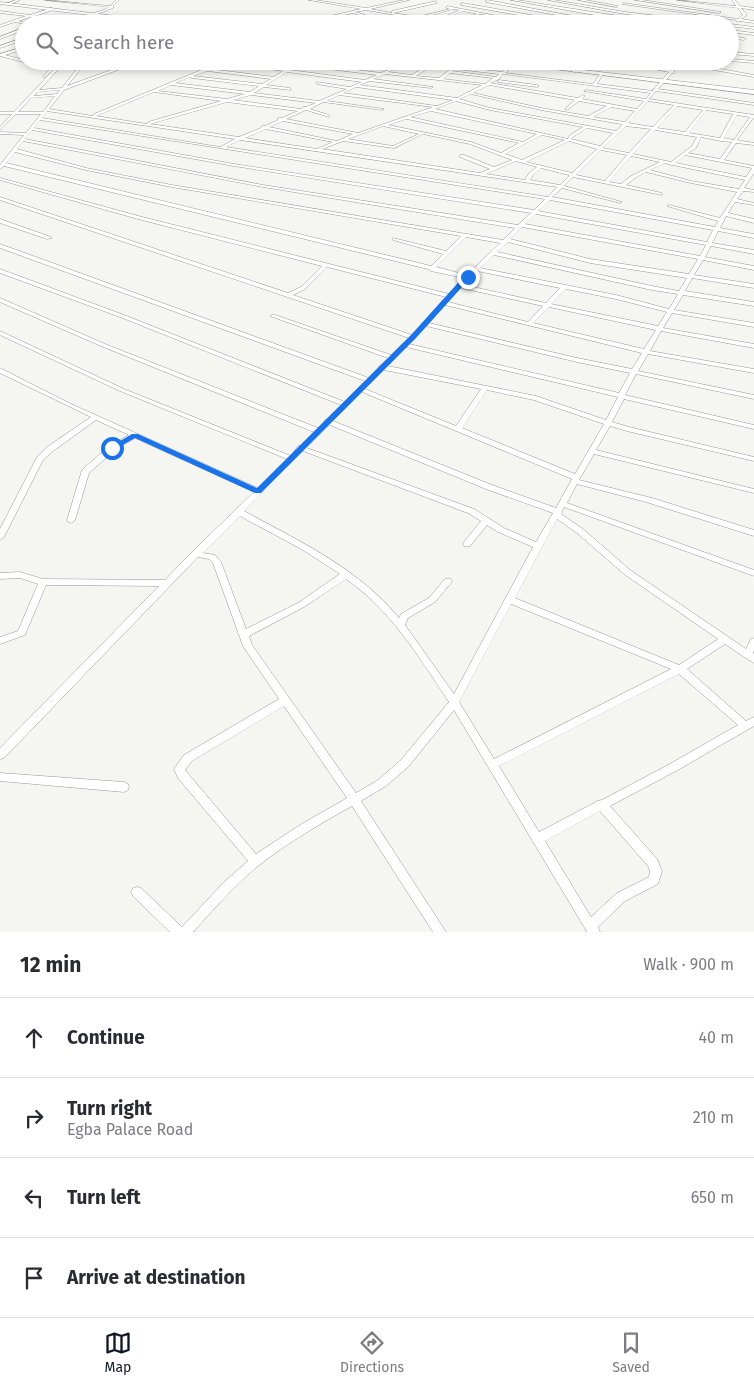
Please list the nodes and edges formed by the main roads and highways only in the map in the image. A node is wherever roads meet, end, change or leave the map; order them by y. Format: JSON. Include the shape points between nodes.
{"nodes":[{"id":1,"x":0,"y":3,"type":"edge"},
{"id":2,"x":100,"y":15,"type":"edge"},
{"id":3,"x":565,"y":70,"type":"edge"},
{"id":4,"x":754,"y":92,"type":"edge"}],
"edges":[{"from":1,"to":2,"type":"main road"},
{"from":3,"to":4,"type":"main road"}]}
